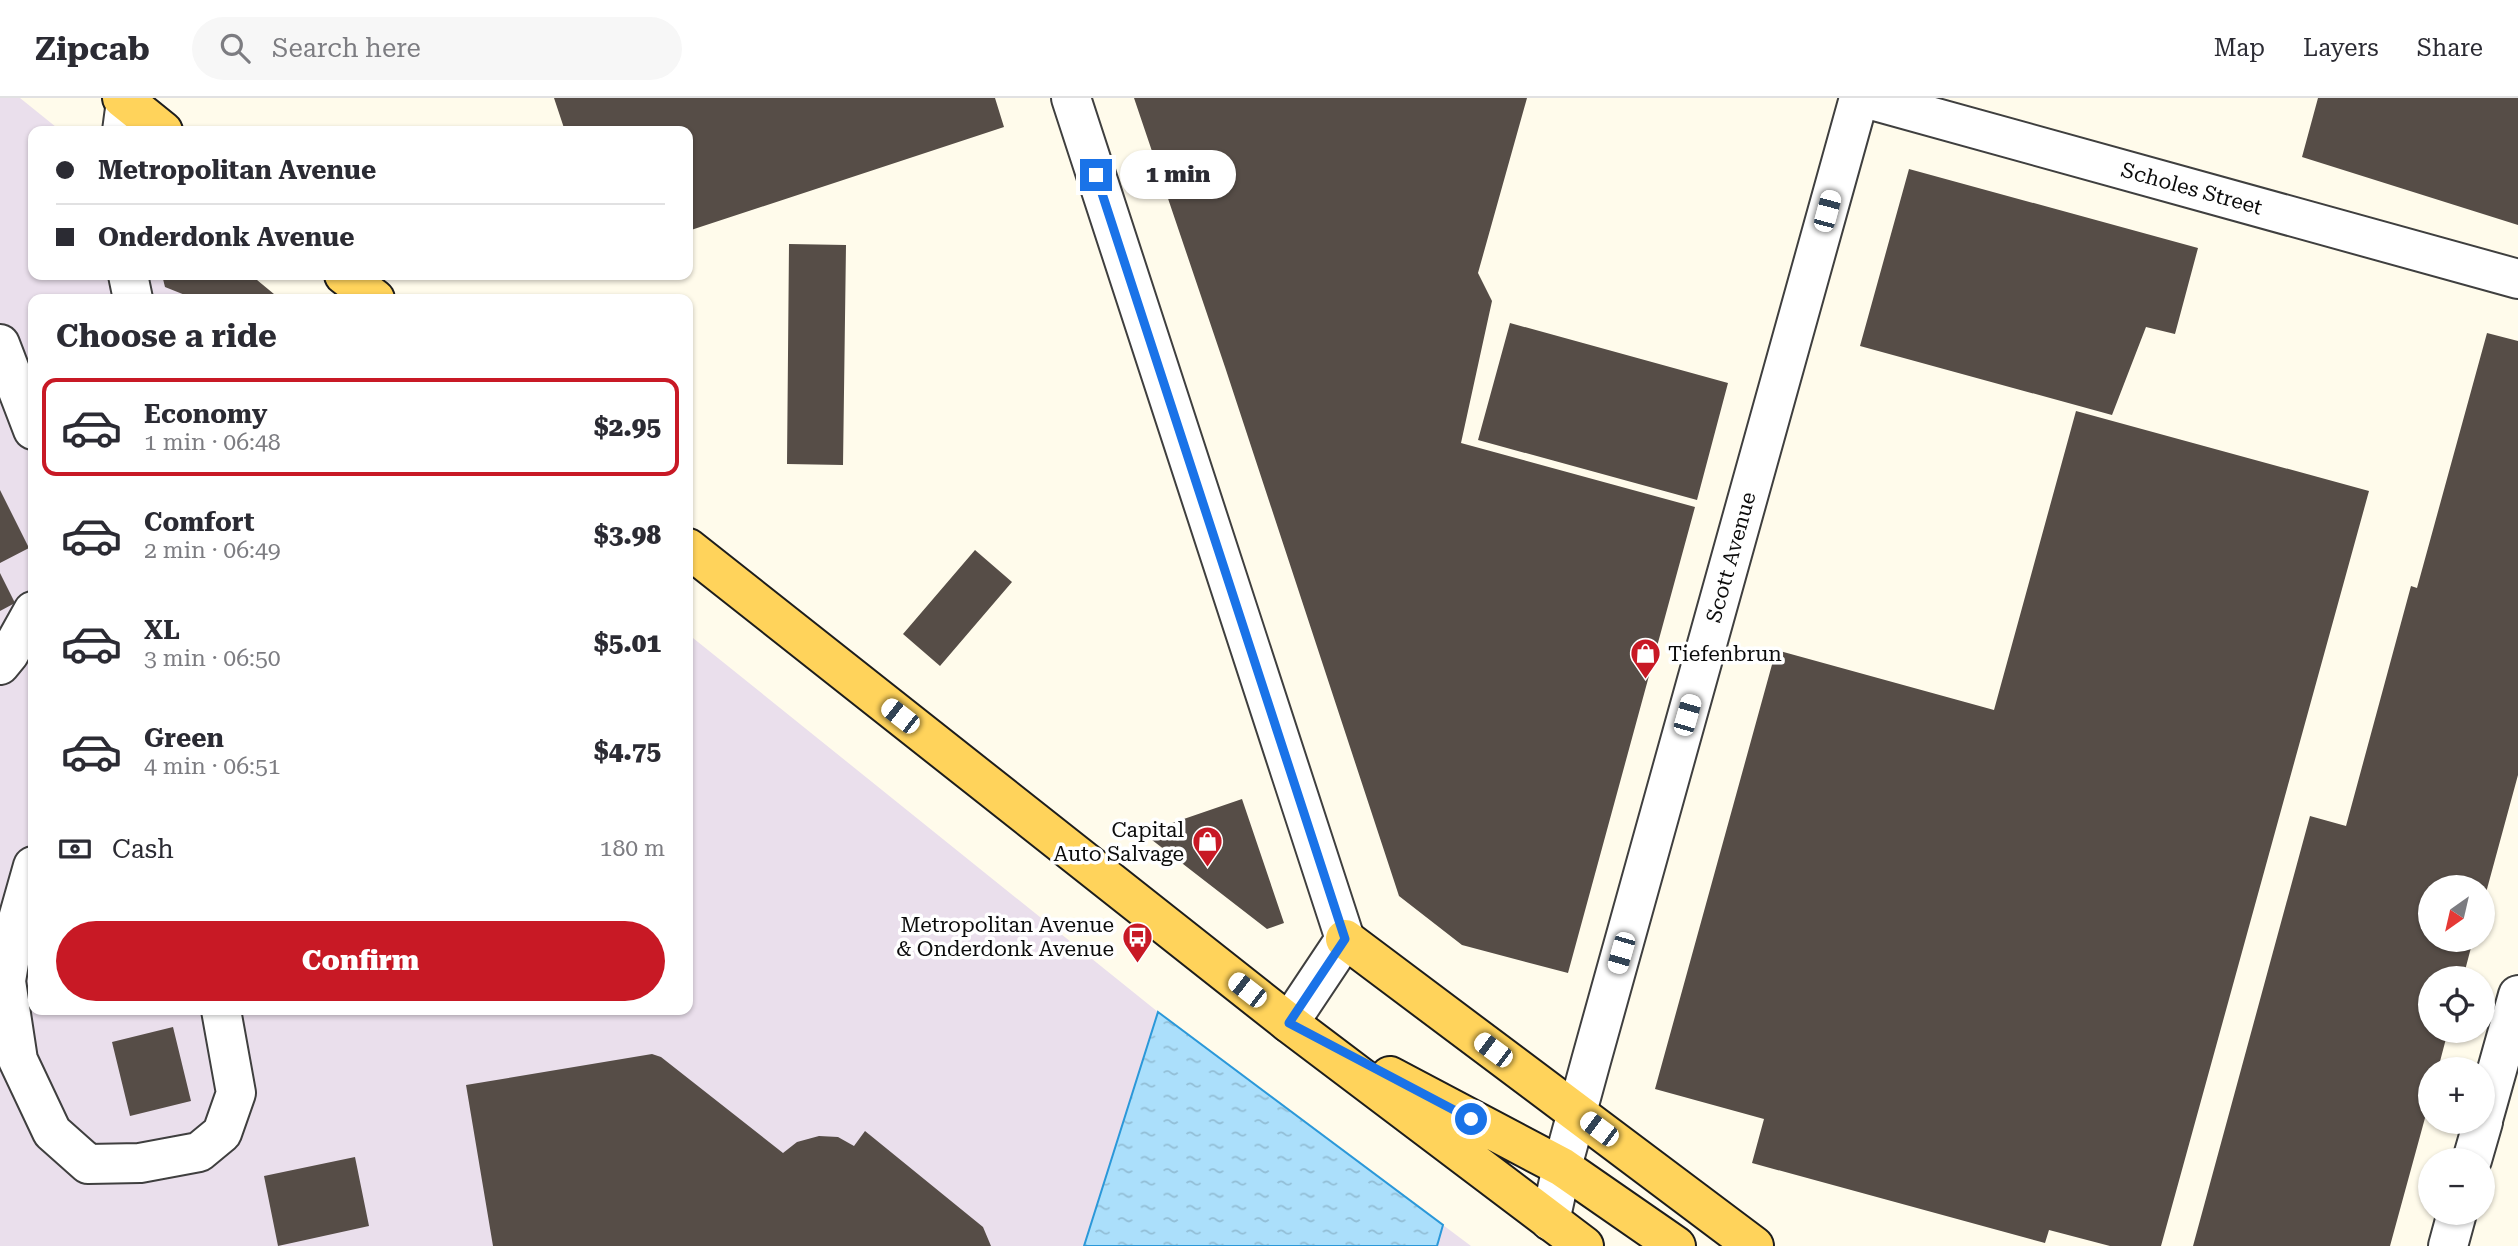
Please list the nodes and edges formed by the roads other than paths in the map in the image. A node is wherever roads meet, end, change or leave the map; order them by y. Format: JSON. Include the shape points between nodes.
{"nodes":[{"id":1,"x":1071,"y":98,"type":"edge"},
{"id":2,"x":1861,"y":98,"type":"edge"},
{"id":3,"x":123,"y":110,"type":"edge"},
{"id":4,"x":153,"y":126,"type":"edge"},
{"id":5,"x":2518,"y":279,"type":"edge"},
{"id":6,"x":350,"y":280,"type":"edge"},
{"id":7,"x":369,"y":294,"type":"edge"},
{"id":8,"x":0,"y":344,"type":"edge"},
{"id":9,"x":28,"y":417,"type":"edge"},
{"id":10,"x":693,"y":552,"type":"edge"},
{"id":11,"x":28,"y":620,"type":"edge"},
{"id":12,"x":0,"y":665,"type":"edge"},
{"id":13,"x":28,"y":885,"type":"edge"},
{"id":14,"x":1345,"y":939,"type":"junction"},
{"id":15,"x":2518,"y":995,"type":"edge"},
{"id":16,"x":221,"y":1015,"type":"edge"},
{"id":17,"x":1289,"y":1023,"type":"junction"},
{"id":18,"x":2495,"y":1078,"type":"edge"},
{"id":19,"x":1577,"y":1113,"type":"junction"},
{"id":20,"x":1562,"y":1167,"type":"junction"},
{"id":21,"x":1550,"y":1220,"type":"junction"},
{"id":22,"x":2454,"y":1225,"type":"edge"},
{"id":23,"x":1584,"y":1246,"type":"edge"},
{"id":24,"x":1676,"y":1246,"type":"edge"},
{"id":25,"x":1754,"y":1246,"type":"edge"},
{"id":26,"x":2448,"y":1246,"type":"edge"}],
"edges":[{"from":1,"to":14,"type":"street"},
{"from":2,"to":5,"type":"street","name":"Scholes Street"},
{"from":2,"to":19,"type":"street","name":"Scott Avenue"},
{"from":3,"to":4,"type":"main road"},
{"from":6,"to":7,"type":"main road"},
{"from":8,"to":9,"type":"street"},
{"from":10,"to":17,"type":"main road"},
{"from":11,"to":12,"type":"street"},
{"from":13,"to":16,"type":"street","via":[[6,981],[18,1060],[52,1132],[88,1164],[140,1163],[199,1152],[222,1133],[236,1093]]},
{"from":14,"to":17,"type":"street"},
{"from":14,"to":19,"type":"main road"},
{"from":15,"to":18,"type":"street"},
{"from":17,"to":20,"type":"main road"},
{"from":17,"to":21,"type":"main road"},
{"from":19,"to":20,"type":"street","name":"Scott Avenue"},
{"from":19,"to":25,"type":"main road"},
{"from":20,"to":21,"type":"street","name":"Scott Avenue"},
{"from":20,"to":24,"type":"main road"},
{"from":21,"to":23,"type":"main road"},
{"from":22,"to":26,"type":"street"}]}
